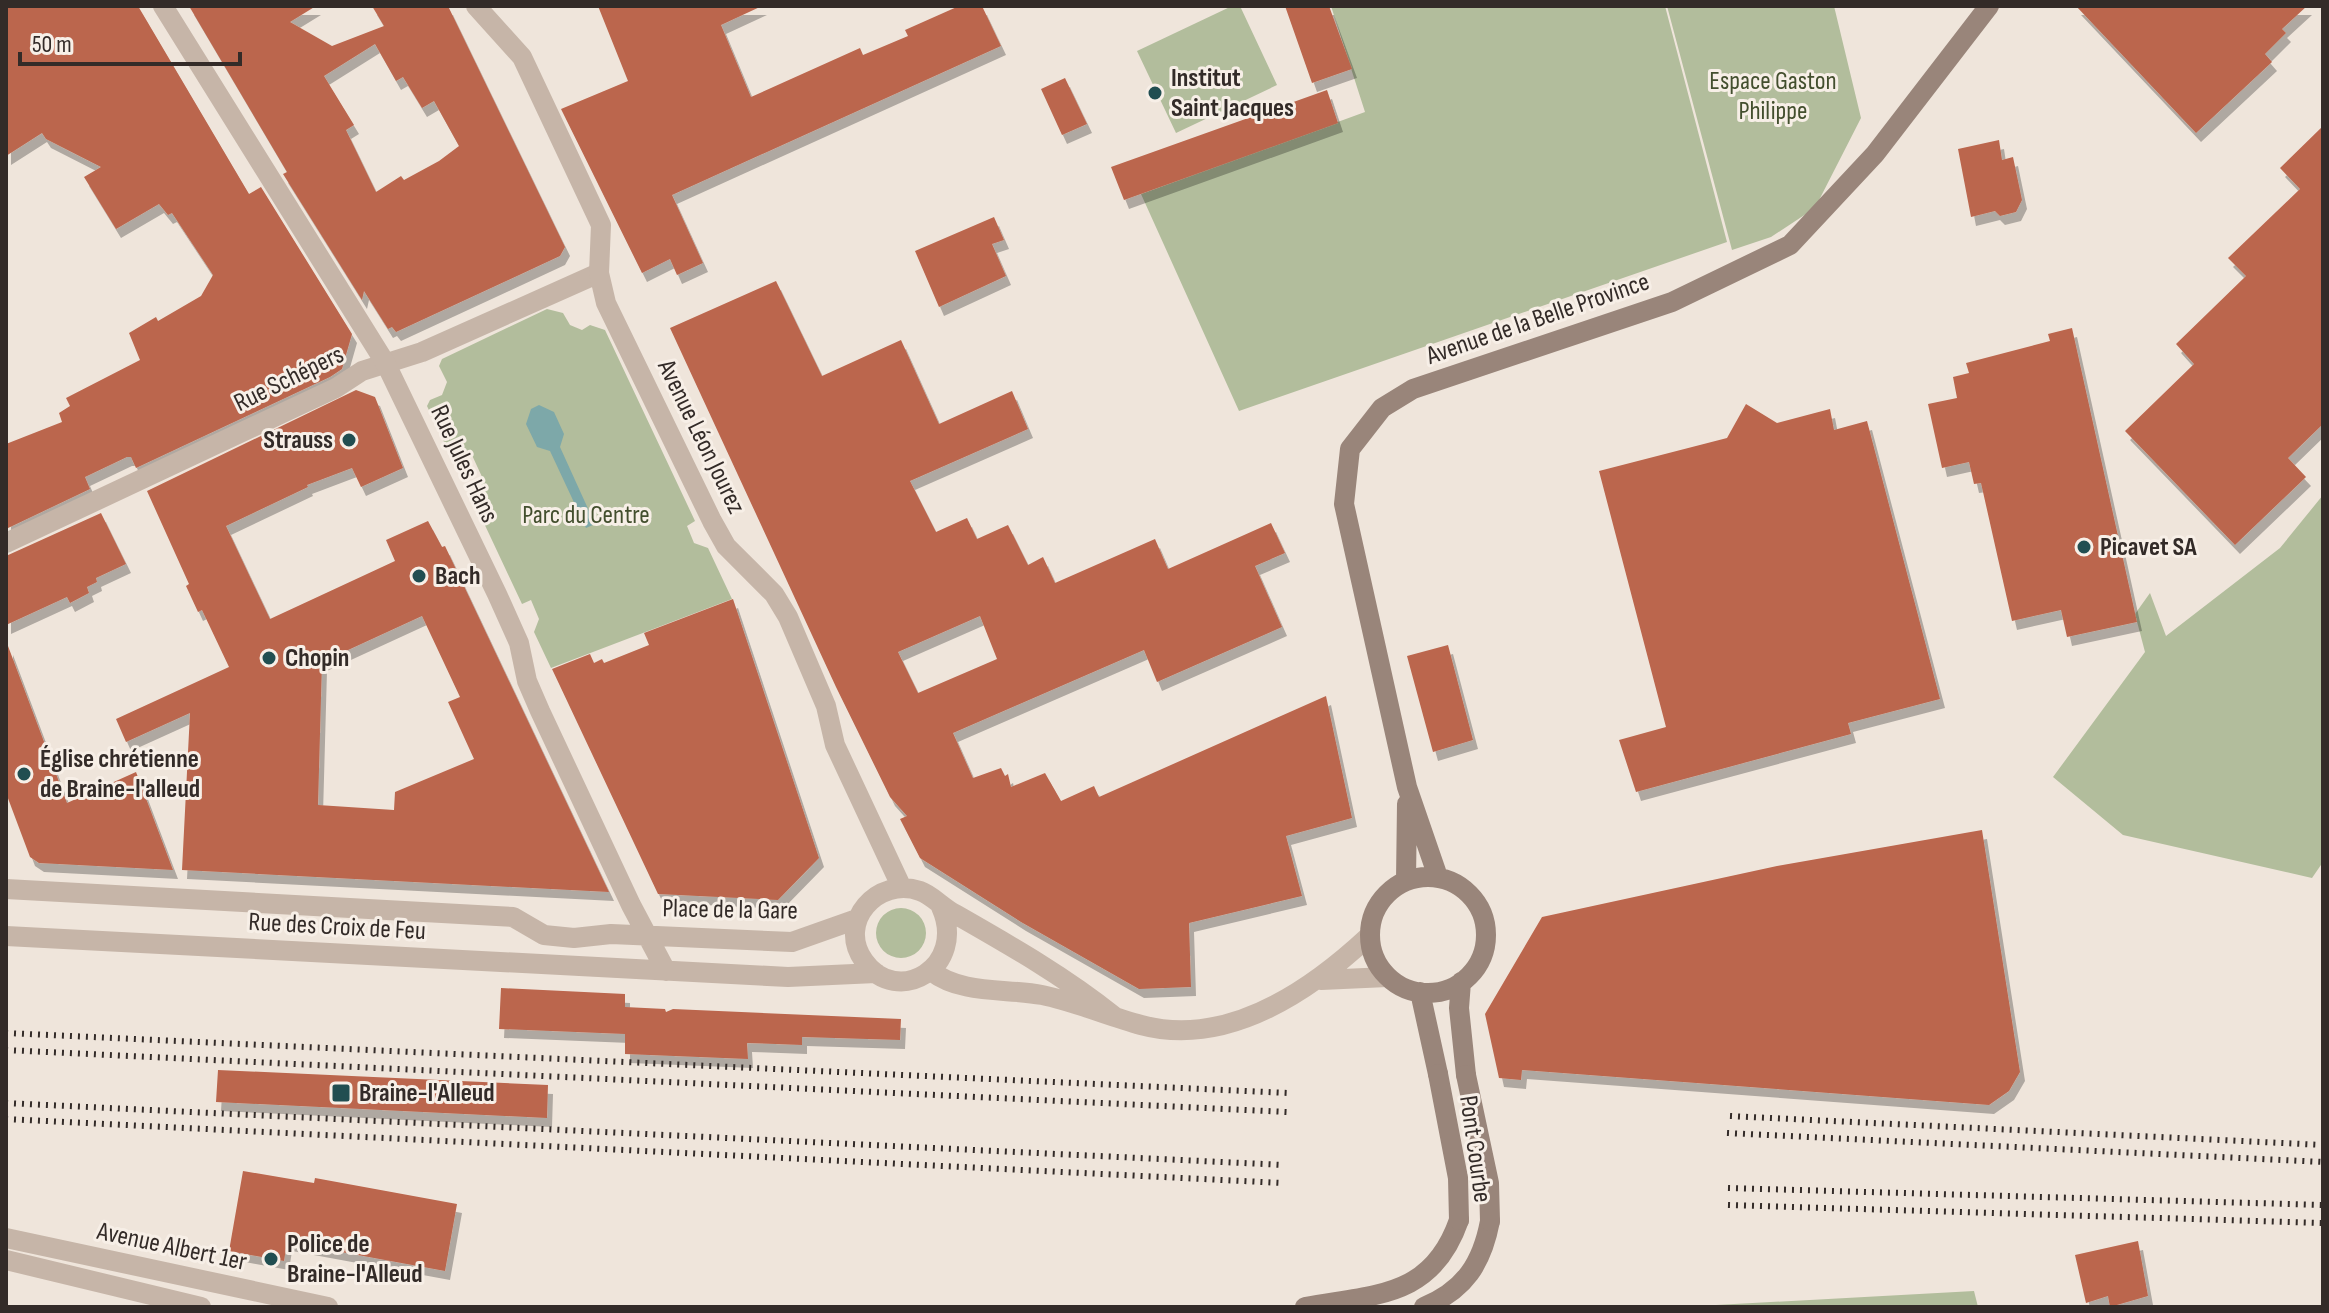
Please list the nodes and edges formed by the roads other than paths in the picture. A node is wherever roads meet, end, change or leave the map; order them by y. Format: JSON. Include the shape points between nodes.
{"nodes":[{"id":1,"x":163,"y":6,"type":"edge"},
{"id":2,"x":476,"y":6,"type":"edge"},
{"id":3,"x":1989,"y":6,"type":"edge"},
{"id":4,"x":599,"y":273,"type":"junction"},
{"id":5,"x":386,"y":364,"type":"junction"},
{"id":6,"x":6,"y":543,"type":"edge"},
{"id":7,"x":1407,"y":787,"type":"junction"},
{"id":8,"x":1438,"y":877,"type":"junction"},
{"id":9,"x":1406,"y":880,"type":"junction"},
{"id":10,"x":901,"y":886,"type":"junction"},
{"id":11,"x":7,"y":887,"type":"edge"},
{"id":12,"x":941,"y":907,"type":"junction"},
{"id":13,"x":857,"y":919,"type":"junction"},
{"id":14,"x":647,"y":934,"type":"junction"},
{"id":15,"x":6,"y":936,"type":"edge"},
{"id":16,"x":1369,"y":936,"type":"junction"},
{"id":17,"x":666,"y":971,"type":"junction"},
{"id":18,"x":931,"y":971,"type":"junction"},
{"id":19,"x":876,"y":973,"type":"junction"},
{"id":20,"x":1387,"y":977,"type":"junction"},
{"id":21,"x":1317,"y":980,"type":"junction"},
{"id":22,"x":1461,"y":982,"type":"junction"},
{"id":23,"x":1420,"y":992,"type":"junction"},
{"id":24,"x":1114,"y":1016,"type":"junction"},
{"id":25,"x":6,"y":1238,"type":"edge"},
{"id":26,"x":6,"y":1260,"type":"edge"},
{"id":27,"x":302,"y":1305,"type":"edge"},
{"id":28,"x":201,"y":1307,"type":"edge"},
{"id":29,"x":328,"y":1307,"type":"edge"},
{"id":30,"x":1305,"y":1307,"type":"edge"},
{"id":31,"x":1424,"y":1307,"type":"edge"}],
"edges":[{"from":1,"to":5,"type":"street","name":"Rue Jules Hans"},
{"from":2,"to":4,"type":"street","name":"Avenue Léon Jourez","via":[[522,57],[601,225]]},
{"from":3,"to":7,"type":"main road","name":"Avenue de la Belle Province","via":[[1875,154],[1790,245],[1672,302],[1413,389],[1382,408],[1350,449],[1344,504]]},
{"from":4,"to":5,"type":"street","name":"Rue Schépers"},
{"from":4,"to":10,"type":"street","name":"Avenue Léon Jourez","via":[[606,303],[712,521],[726,546],[774,594],[788,617],[826,706],[835,745]]},
{"from":5,"to":6,"type":"street","name":"Rue Schépers"},
{"from":5,"to":14,"type":"street","name":"Rue Jules Hans","via":[[497,594],[519,643],[527,681]]},
{"from":7,"to":8,"type":"main road","name":"Avenue de la Belle Province"},
{"from":7,"to":9,"type":"main road","name":"Avenue de la Belle Province"},
{"from":8,"to":9,"type":"main road"},
{"from":8,"to":22,"type":"main road","via":[[1466,890],[1486,928],[1481,959]]},
{"from":9,"to":16,"type":"main road","via":[[1378,904]]},
{"from":10,"to":12,"type":"street","via":[[923,891]]},
{"from":10,"to":13,"type":"street","name":"Place de la Gare","via":[[882,890]]},
{"from":11,"to":14,"type":"street","name":"Rue des Croix de Feu","via":[[513,917],[544,935],[574,938]]},
{"from":12,"to":18,"type":"street","via":[[949,940]]},
{"from":12,"to":24,"type":"street","via":[[1024,951]]},
{"from":13,"to":14,"type":"street","name":"Place de la Gare","via":[[792,942]]},
{"from":13,"to":19,"type":"street","via":[[857,950]]},
{"from":14,"to":17,"type":"street","name":"Rue Jules Hans"},
{"from":15,"to":17,"type":"street","name":"Rue des Croix de Feu"},
{"from":16,"to":20,"type":"main road","via":[[1375,960]]},
{"from":16,"to":21,"type":"street"},
{"from":17,"to":19,"type":"street","via":[[788,977]]},
{"from":18,"to":19,"type":"street","via":[[894,980]]},
{"from":18,"to":24,"type":"street","via":[[963,987],[1022,991]]},
{"from":20,"to":21,"type":"street"},
{"from":20,"to":23,"type":"main road"},
{"from":21,"to":24,"type":"street","via":[[1257,1013],[1210,1029],[1143,1026]]},
{"from":22,"to":23,"type":"main road","via":[[1434,993]]},
{"from":22,"to":31,"type":"main road","name":"Pont Courbe","bridge":true,"via":[[1460,1036],[1489,1183],[1490,1221],[1469,1277]]},
{"from":23,"to":30,"type":"main road","name":"Pont Courbe","bridge":true,"via":[[1458,1178],[1459,1220],[1442,1257],[1416,1283]]},
{"from":25,"to":27,"type":"street","name":"Avenue Albert 1er"},
{"from":26,"to":28,"type":"street","name":"Avenue Albert 1er"},
{"from":27,"to":29,"type":"street","name":"Avenue Albert 1er"}]}
